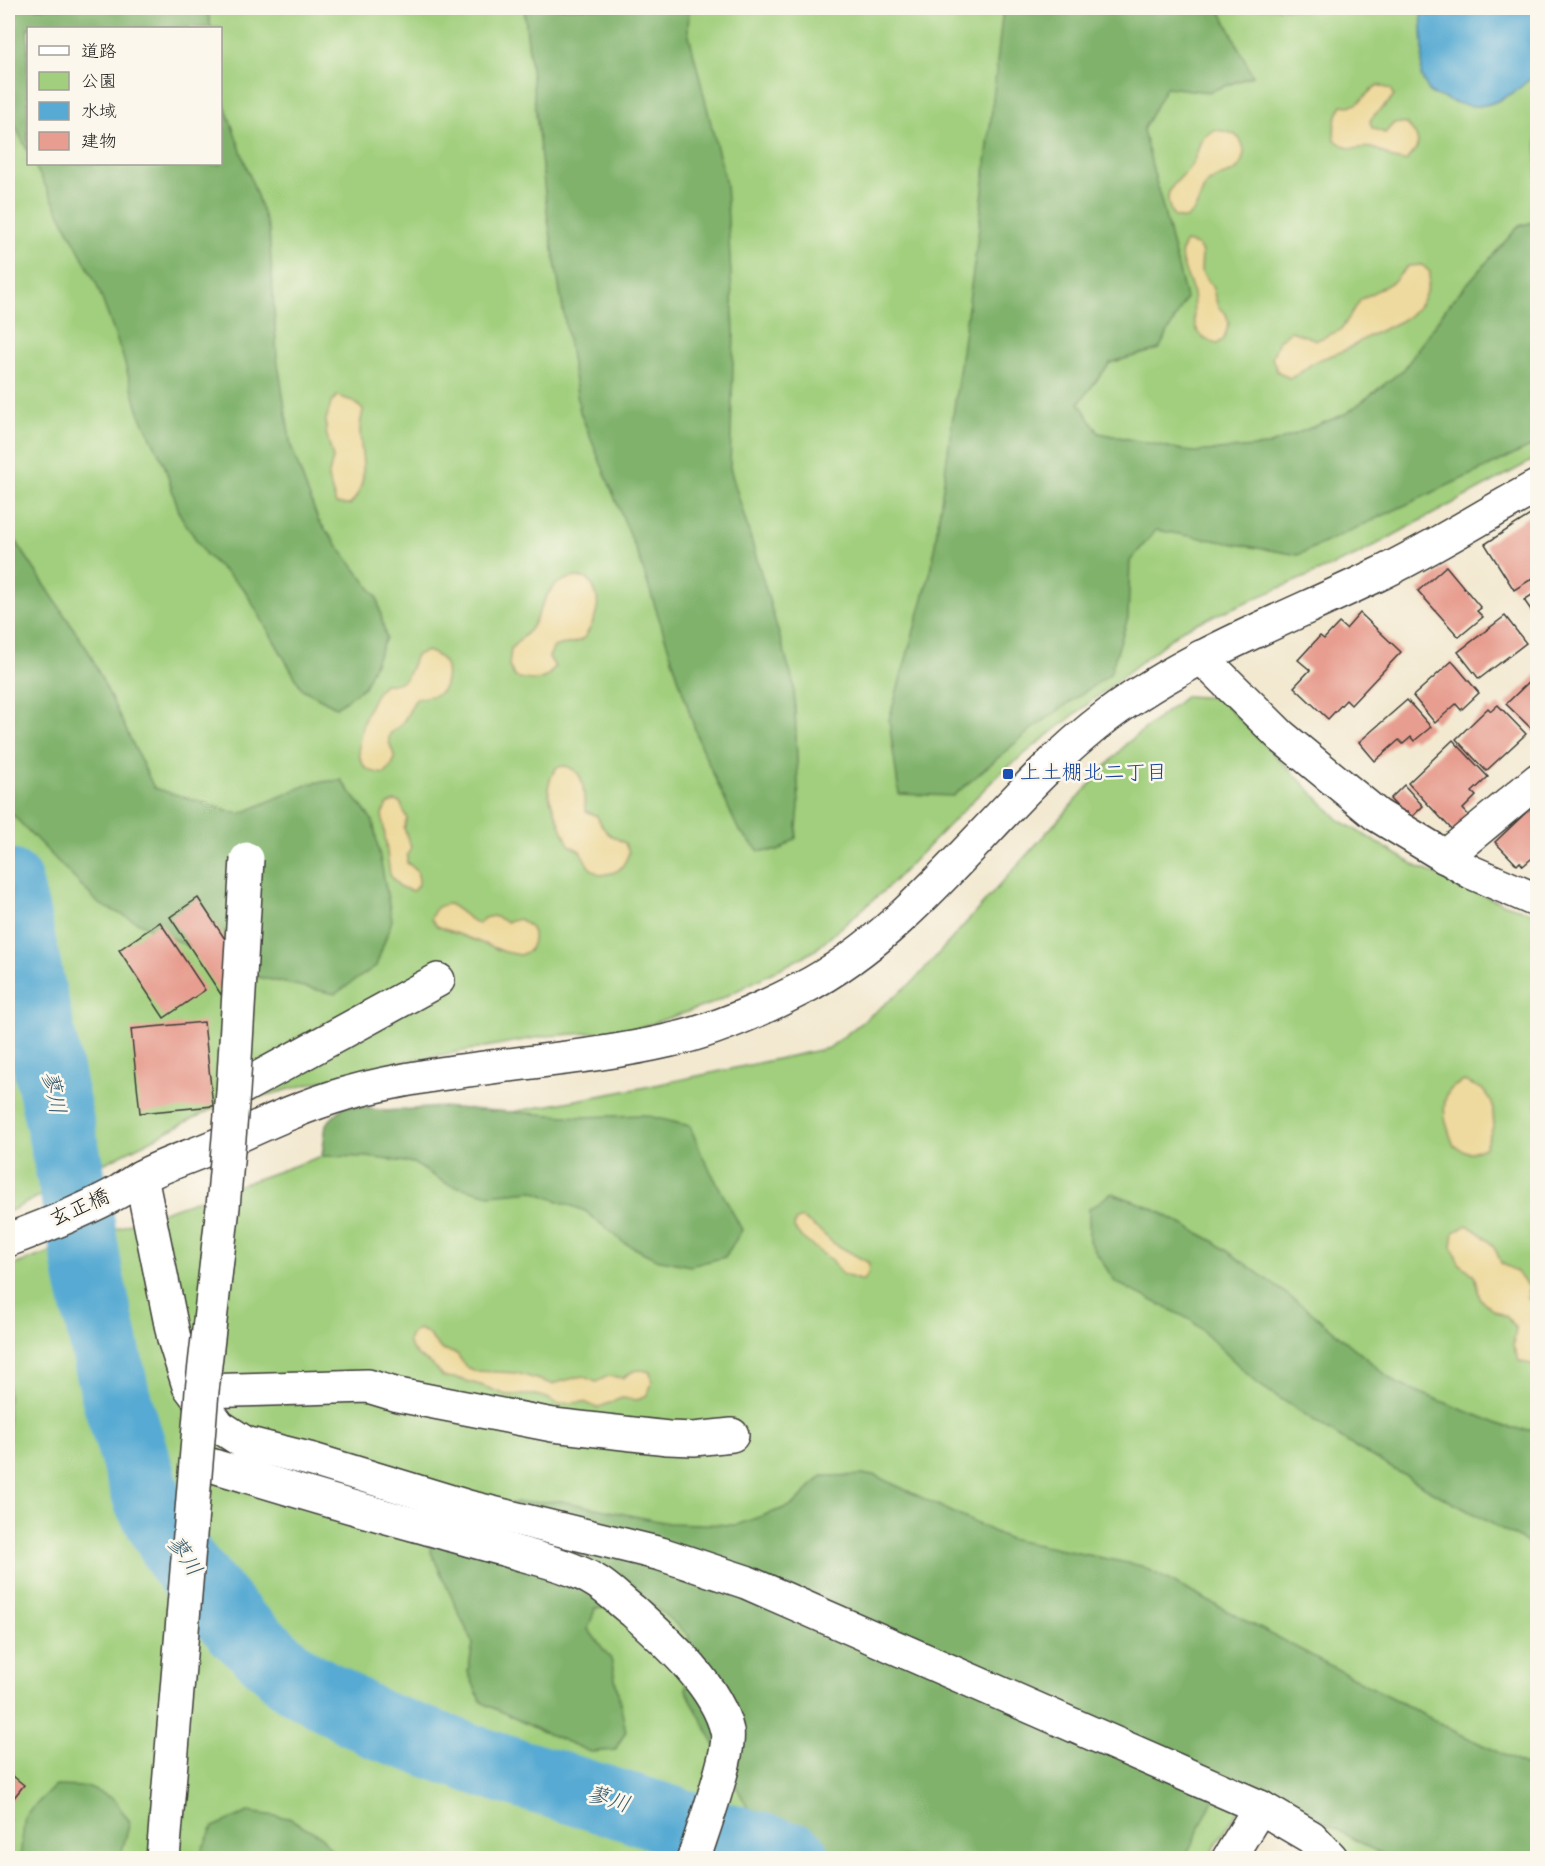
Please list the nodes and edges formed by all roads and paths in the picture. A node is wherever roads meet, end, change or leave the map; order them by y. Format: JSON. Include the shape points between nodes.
{"nodes":[{"id":1,"x":1538,"y":486,"type":"edge"},
{"id":2,"x":1202,"y":657,"type":"junction"},
{"id":3,"x":1538,"y":780,"type":"edge"},
{"id":4,"x":1445,"y":857,"type":"junction"},
{"id":5,"x":247,"y":859,"type":"dead end"},
{"id":6,"x":1538,"y":901,"type":"edge"},
{"id":7,"x":438,"y":980,"type":"dead end"},
{"id":8,"x":232,"y":1092,"type":"junction"},
{"id":9,"x":130,"y":1184,"type":"junction"},
{"id":10,"x":8,"y":1240,"type":"edge"},
{"id":11,"x":202,"y":1391,"type":"junction"},
{"id":12,"x":732,"y":1435,"type":"dead end"},
{"id":13,"x":197,"y":1461,"type":"junction"},
{"id":14,"x":1260,"y":1807,"type":"junction"},
{"id":15,"x":163,"y":1858,"type":"edge"},
{"id":16,"x":694,"y":1858,"type":"edge"},
{"id":17,"x":1229,"y":1858,"type":"edge"},
{"id":18,"x":1331,"y":1858,"type":"edge"}],
"edges":[{"from":1,"to":2,"type":"street","name":"玄正橋","via":[[1383,572]]},
{"from":2,"to":4,"type":"street","via":[[1281,736],[1330,777],[1377,815]]},
{"from":2,"to":9,"type":"street","name":"玄正橋","via":[[1105,718],[1003,812],[903,916],[856,954],[804,987],[740,1017],[676,1040],[432,1076],[345,1094],[282,1116]]},
{"from":3,"to":4,"type":"street"},
{"from":4,"to":6,"type":"street"},
{"from":5,"to":8,"type":"street","bridge":true},
{"from":7,"to":8,"type":"street"},
{"from":8,"to":11,"type":"street","bridge":true},
{"from":9,"to":10,"type":"street","name":"玄正橋"},
{"from":9,"to":14,"type":"street","via":[[189,1386],[219,1426],[244,1443],[468,1507],[661,1554],[746,1582]]},
{"from":11,"to":12,"type":"street","via":[[368,1386],[410,1398],[553,1425],[668,1438]]},
{"from":11,"to":13,"type":"street","bridge":true},
{"from":13,"to":15,"type":"street","bridge":true},
{"from":13,"to":16,"type":"street","via":[[536,1558],[598,1583],[680,1656],[704,1684],[727,1731],[721,1770]]},
{"from":14,"to":17,"type":"street"},
{"from":14,"to":18,"type":"street","via":[[1311,1837]]}]}
